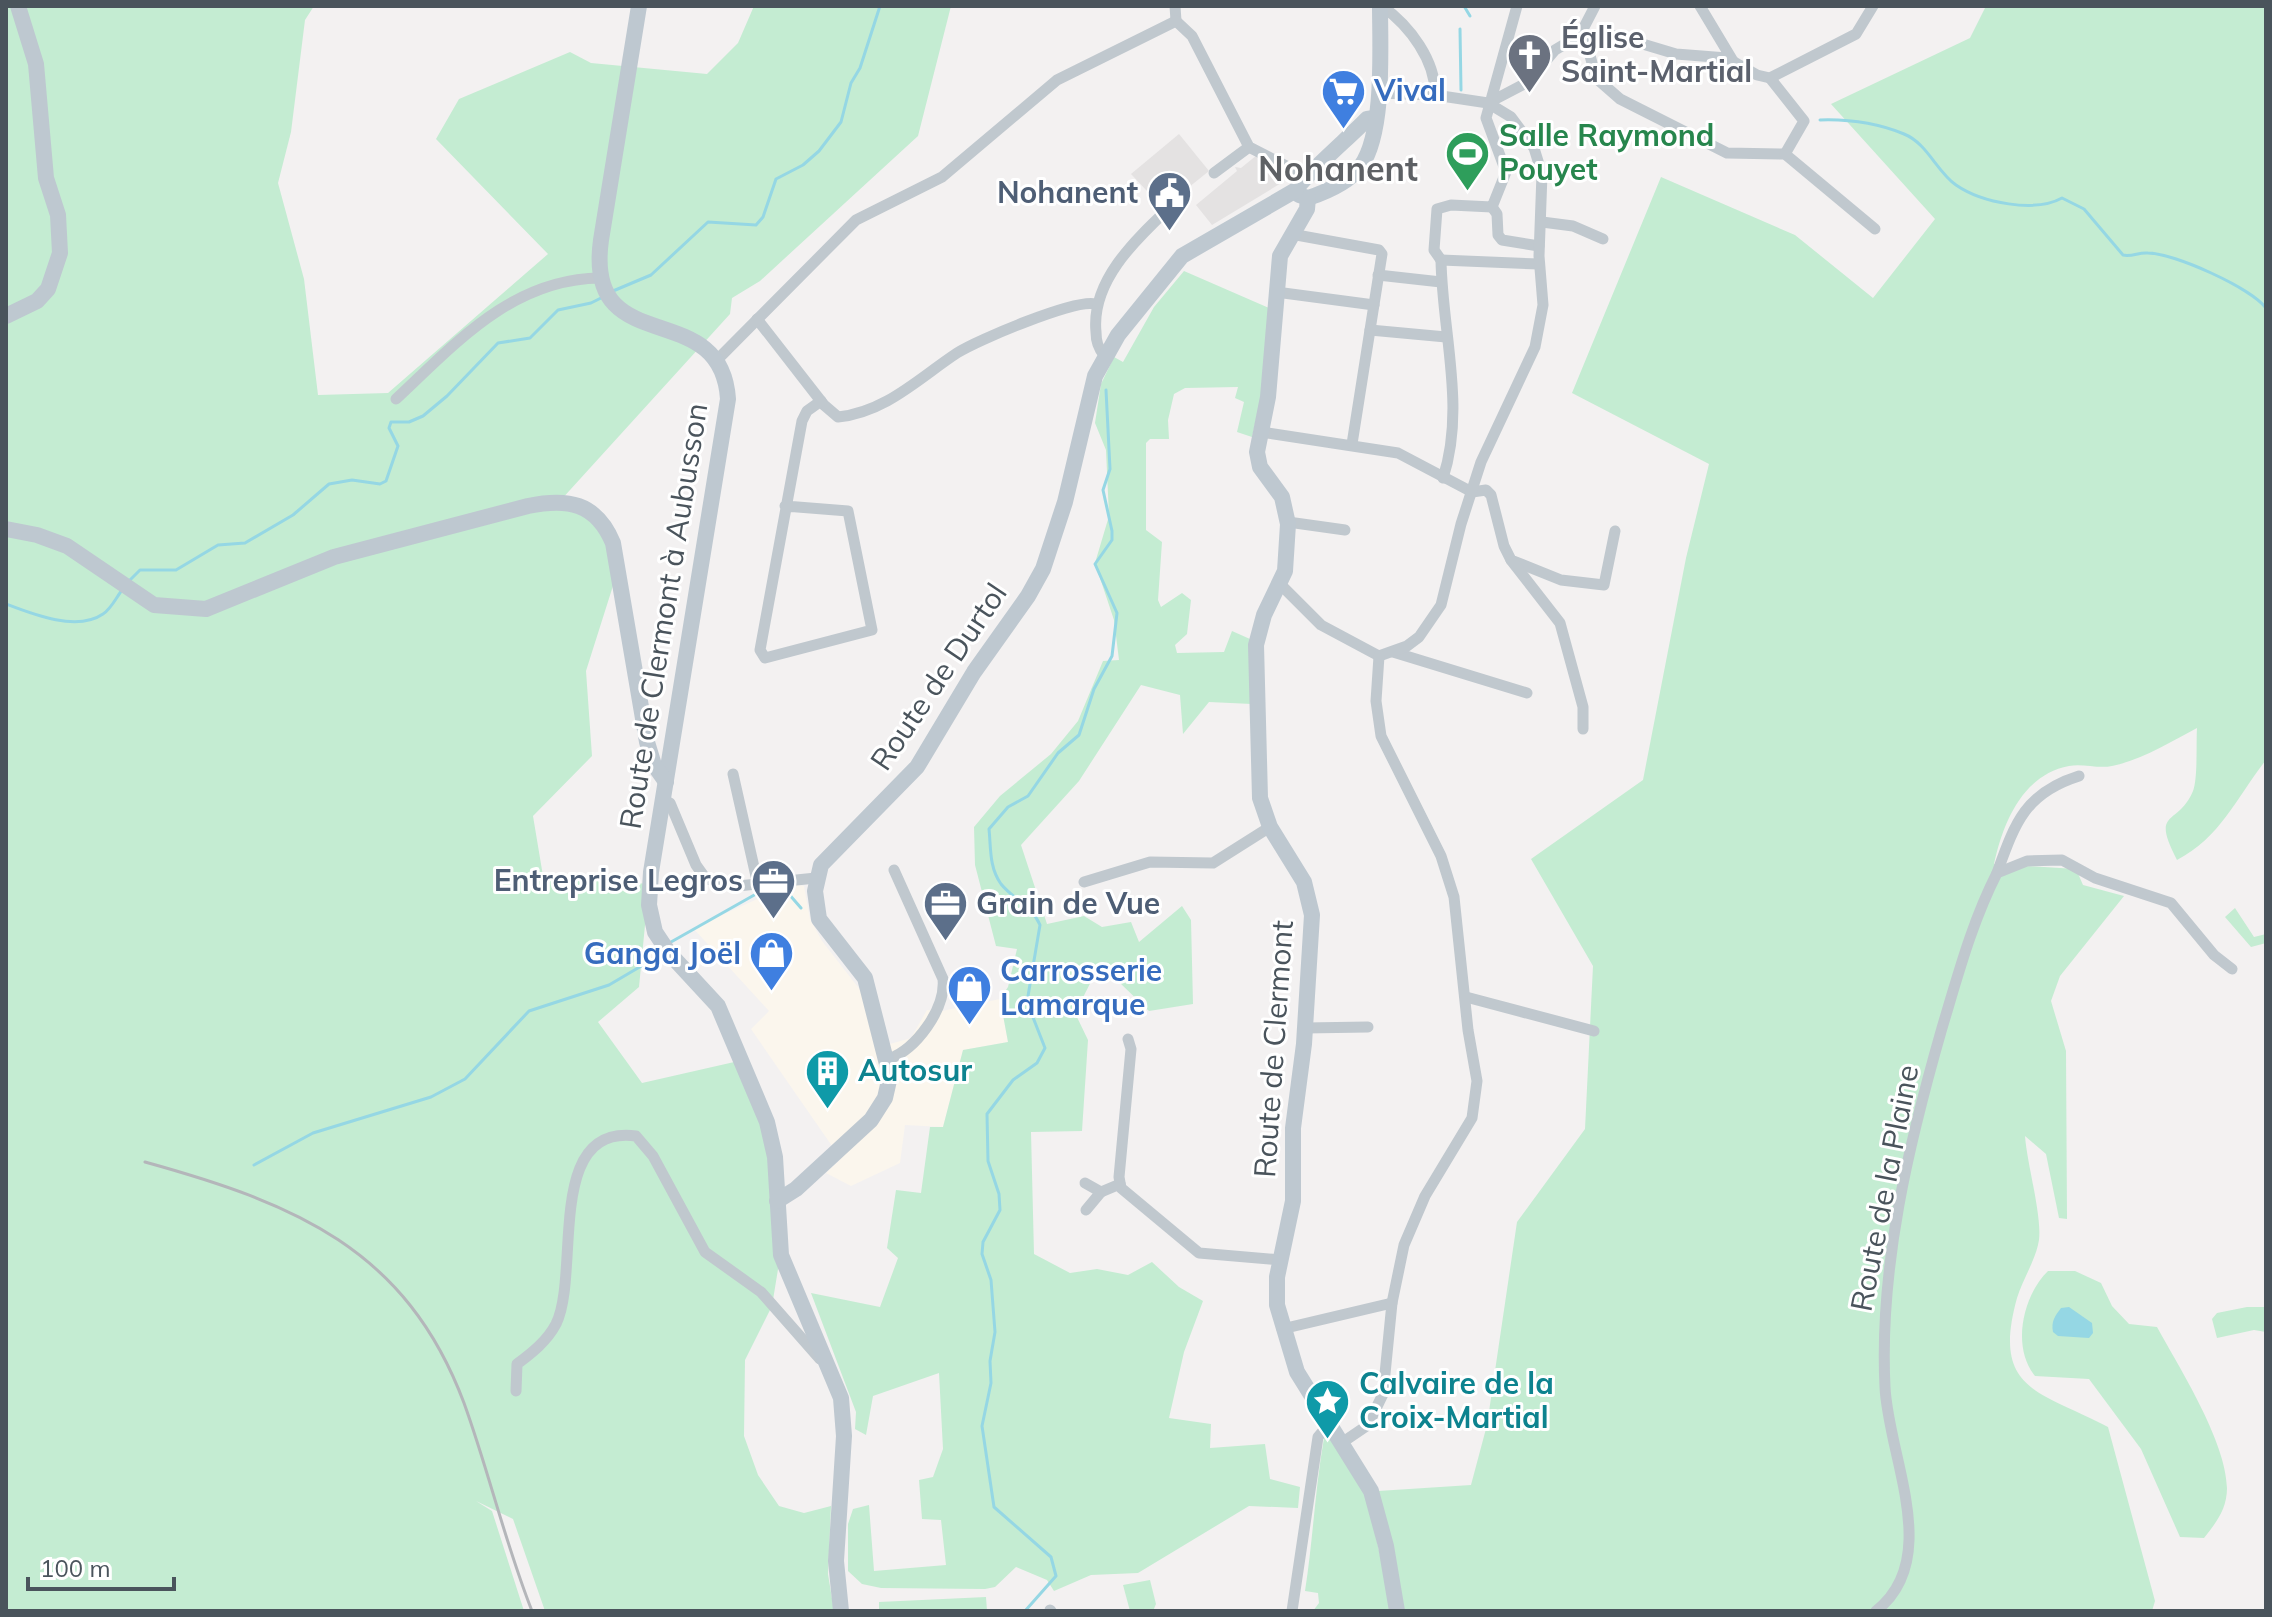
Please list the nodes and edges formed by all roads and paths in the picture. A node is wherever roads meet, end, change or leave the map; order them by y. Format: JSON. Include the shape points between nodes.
{"nodes":[{"id":1,"x":18,"y":6,"type":"edge"},
{"id":2,"x":639,"y":6,"type":"edge"},
{"id":3,"x":1175,"y":6,"type":"edge"},
{"id":4,"x":1381,"y":6,"type":"edge"},
{"id":5,"x":1517,"y":6,"type":"edge"},
{"id":6,"x":1595,"y":6,"type":"edge"},
{"id":7,"x":1700,"y":6,"type":"edge"},
{"id":8,"x":1873,"y":6,"type":"edge"},
{"id":9,"x":1176,"y":21,"type":"junction"},
{"id":10,"x":1580,"y":35,"type":"junction"},
{"id":11,"x":1733,"y":61,"type":"junction"},
{"id":12,"x":1770,"y":78,"type":"junction"},
{"id":13,"x":1379,"y":93,"type":"junction"},
{"id":14,"x":1435,"y":95,"type":"junction"},
{"id":15,"x":1488,"y":103,"type":"junction"},
{"id":16,"x":1374,"y":118,"type":"junction"},
{"id":17,"x":1249,"y":147,"type":"junction"},
{"id":18,"x":1785,"y":154,"type":"junction"},
{"id":19,"x":1214,"y":173,"type":"dead end"},
{"id":20,"x":1302,"y":189,"type":"junction"},
{"id":21,"x":1492,"y":207,"type":"junction"},
{"id":22,"x":1168,"y":209,"type":"dead end"},
{"id":23,"x":1542,"y":222,"type":"junction"},
{"id":24,"x":1875,"y":229,"type":"dead end"},
{"id":25,"x":1291,"y":234,"type":"junction"},
{"id":26,"x":1603,"y":239,"type":"dead end"},
{"id":27,"x":1539,"y":246,"type":"junction"},
{"id":28,"x":1441,"y":260,"type":"junction"},
{"id":29,"x":1539,"y":264,"type":"junction"},
{"id":30,"x":1378,"y":275,"type":"junction"},
{"id":31,"x":600,"y":278,"type":"junction"},
{"id":32,"x":1441,"y":282,"type":"junction"},
{"id":33,"x":1276,"y":292,"type":"junction"},
{"id":34,"x":1095,"y":304,"type":"junction"},
{"id":35,"x":1374,"y":305,"type":"junction"},
{"id":36,"x":6,"y":316,"type":"edge"},
{"id":37,"x":757,"y":319,"type":"junction"},
{"id":38,"x":1370,"y":330,"type":"junction"},
{"id":39,"x":1446,"y":337,"type":"junction"},
{"id":40,"x":1104,"y":355,"type":"junction"},
{"id":41,"x":716,"y":361,"type":"junction"},
{"id":42,"x":396,"y":399,"type":"dead end"},
{"id":43,"x":821,"y":401,"type":"junction"},
{"id":44,"x":1261,"y":432,"type":"junction"},
{"id":45,"x":1352,"y":444,"type":"junction"},
{"id":46,"x":1443,"y":478,"type":"junction"},
{"id":47,"x":1472,"y":492,"type":"junction"},
{"id":48,"x":785,"y":506,"type":"junction"},
{"id":49,"x":1288,"y":522,"type":"junction"},
{"id":50,"x":6,"y":529,"type":"edge"},
{"id":51,"x":1345,"y":530,"type":"dead end"},
{"id":52,"x":1615,"y":531,"type":"dead end"},
{"id":53,"x":1511,"y":560,"type":"junction"},
{"id":54,"x":1280,"y":584,"type":"junction"},
{"id":55,"x":1393,"y":652,"type":"junction"},
{"id":56,"x":1379,"y":656,"type":"junction"},
{"id":57,"x":1527,"y":693,"type":"dead end"},
{"id":58,"x":1583,"y":729,"type":"dead end"},
{"id":59,"x":733,"y":774,"type":"dead end"},
{"id":60,"x":2079,"y":776,"type":"dead end"},
{"id":61,"x":666,"y":782,"type":"junction"},
{"id":62,"x":664,"y":801,"type":"junction"},
{"id":63,"x":1270,"y":827,"type":"junction"},
{"id":64,"x":894,"y":870,"type":"dead end"},
{"id":65,"x":1997,"y":873,"type":"junction"},
{"id":66,"x":816,"y":878,"type":"junction"},
{"id":67,"x":1084,"y":882,"type":"dead end"},
{"id":68,"x":758,"y":885,"type":"junction"},
{"id":69,"x":2232,"y":969,"type":"dead end"},
{"id":70,"x":1466,"y":997,"type":"junction"},
{"id":71,"x":1368,"y":1027,"type":"dead end"},
{"id":72,"x":1305,"y":1028,"type":"junction"},
{"id":73,"x":1594,"y":1031,"type":"dead end"},
{"id":74,"x":1128,"y":1039,"type":"dead end"},
{"id":75,"x":889,"y":1059,"type":"junction"},
{"id":76,"x":1085,"y":1183,"type":"dead end"},
{"id":77,"x":1120,"y":1184,"type":"junction"},
{"id":78,"x":1101,"y":1192,"type":"junction"},
{"id":79,"x":777,"y":1201,"type":"junction"},
{"id":80,"x":1086,"y":1210,"type":"dead end"},
{"id":81,"x":1281,"y":1260,"type":"junction"},
{"id":82,"x":1392,"y":1303,"type":"junction"},
{"id":83,"x":1282,"y":1329,"type":"junction"},
{"id":84,"x":828,"y":1360,"type":"junction"},
{"id":85,"x":516,"y":1391,"type":"dead end"},
{"id":86,"x":1329,"y":1424,"type":"junction"},
{"id":87,"x":1343,"y":1442,"type":"junction"},
{"id":88,"x":841,"y":1611,"type":"edge"},
{"id":89,"x":1292,"y":1611,"type":"edge"},
{"id":90,"x":1397,"y":1611,"type":"edge"},
{"id":91,"x":1876,"y":1611,"type":"edge"}],
"edges":[{"from":1,"to":36,"type":"street","via":[[36,64],[46,178],[58,215],[60,253],[48,289],[37,301]]},
{"from":2,"to":31,"type":"street","via":[[601,240]]},
{"from":3,"to":9,"type":"street"},
{"from":4,"to":13,"type":"street"},
{"from":4,"to":14,"type":"street","via":[[1420,46],[1436,77]]},
{"from":5,"to":15,"type":"street"},
{"from":6,"to":10,"type":"street"},
{"from":7,"to":11,"type":"street"},
{"from":8,"to":12,"type":"street","via":[[1856,34]]},
{"from":9,"to":17,"type":"street","via":[[1192,36]]},
{"from":9,"to":37,"type":"street","via":[[1057,80],[942,177],[856,220]]},
{"from":10,"to":11,"type":"street","via":[[1616,36],[1663,51]]},
{"from":10,"to":15,"type":"street","via":[[1555,50],[1528,82]]},
{"from":10,"to":18,"type":"street","via":[[1596,78],[1638,111],[1727,153]]},
{"from":11,"to":12,"type":"street"},
{"from":12,"to":18,"type":"street","via":[[1804,121]]},
{"from":13,"to":14,"type":"street"},
{"from":13,"to":16,"type":"street"},
{"from":14,"to":15,"type":"street"},
{"from":15,"to":21,"type":"street","via":[[1488,129],[1506,172]]},
{"from":15,"to":23,"type":"street","via":[[1511,117],[1534,148],[1542,174]]},
{"from":16,"to":20,"type":"street","via":[[1367,119]]},
{"from":16,"to":20,"type":"street","via":[[1363,164],[1343,181]]},
{"from":17,"to":19,"type":"street"},
{"from":17,"to":20,"type":"street"},
{"from":18,"to":24,"type":"street"},
{"from":20,"to":25,"type":"street","name":"Route de Clermont","via":[[1307,209]]},
{"from":20,"to":40,"type":"street","name":"Route de Durtol","via":[[1182,256]]},
{"from":21,"to":27,"type":"street","via":[[1502,240]]},
{"from":21,"to":28,"type":"street","via":[[1439,206],[1434,242]]},
{"from":22,"to":34,"type":"street","via":[[1119,261]]},
{"from":23,"to":26,"type":"street","via":[[1573,226]]},
{"from":23,"to":27,"type":"street"},
{"from":25,"to":30,"type":"street","via":[[1379,250]]},
{"from":25,"to":33,"type":"street","name":"Route de Clermont","via":[[1280,256]]},
{"from":27,"to":29,"type":"street"},
{"from":28,"to":29,"type":"street"},
{"from":28,"to":32,"type":"street"},
{"from":29,"to":47,"type":"street","via":[[1543,305],[1535,347],[1498,421]]},
{"from":30,"to":32,"type":"street"},
{"from":30,"to":35,"type":"street"},
{"from":31,"to":41,"type":"street","name":"Route de Clermont à Aubusson","via":[[621,312],[685,336]]},
{"from":31,"to":42,"type":"street","via":[[556,281],[513,301],[464,336]]},
{"from":32,"to":39,"type":"street"},
{"from":33,"to":35,"type":"street"},
{"from":33,"to":44,"type":"street","name":"Route de Clermont"},
{"from":34,"to":40,"type":"street","via":[[1096,339]]},
{"from":34,"to":43,"type":"street","via":[[1074,305],[964,349],[903,394],[858,412],[838,417]]},
{"from":35,"to":38,"type":"street"},
{"from":37,"to":41,"type":"street"},
{"from":37,"to":43,"type":"street"},
{"from":38,"to":39,"type":"street"},
{"from":38,"to":45,"type":"street"},
{"from":39,"to":46,"type":"street","via":[[1453,415]]},
{"from":40,"to":66,"type":"street","name":"Route de Durtol","via":[[1088,396],[1065,502],[1043,569],[917,767],[832,850]]},
{"from":41,"to":61,"type":"street","name":"Route de Clermont à Aubusson","via":[[726,387],[726,419]]},
{"from":43,"to":48,"type":"street","via":[[804,414]]},
{"from":44,"to":45,"type":"street"},
{"from":44,"to":49,"type":"street","name":"Route de Clermont","via":[[1258,462],[1282,497]]},
{"from":45,"to":46,"type":"street","via":[[1398,453]]},
{"from":46,"to":47,"type":"street"},
{"from":47,"to":53,"type":"street","via":[[1486,490],[1491,495]]},
{"from":47,"to":55,"type":"street","via":[[1441,605],[1419,637]]},
{"from":48,"to":48,"type":"street","via":[[761,655],[771,658],[872,630],[848,511]]},
{"from":49,"to":51,"type":"street"},
{"from":49,"to":54,"type":"street","name":"Route de Clermont"},
{"from":50,"to":61,"type":"street","via":[[67,546],[154,605],[206,609],[334,557],[539,504],[582,505],[599,517],[613,543],[647,742]]},
{"from":52,"to":53,"type":"street","via":[[1604,585],[1561,580]]},
{"from":53,"to":58,"type":"street","via":[[1560,623],[1583,707]]},
{"from":54,"to":56,"type":"street","via":[[1321,625]]},
{"from":54,"to":63,"type":"street","name":"Route de Clermont","via":[[1264,615],[1255,655],[1259,780]]},
{"from":55,"to":56,"type":"street"},
{"from":55,"to":57,"type":"street"},
{"from":56,"to":70,"type":"street","via":[[1376,701],[1381,736],[1449,880],[1458,913]]},
{"from":59,"to":68,"type":"street"},
{"from":60,"to":65,"type":"street","name":"Route de la Plaine","via":[[2031,800]]},
{"from":61,"to":62,"type":"street","name":"Route de Clermont à Aubusson"},
{"from":62,"to":68,"type":"street","via":[[670,803],[706,879],[723,885]]},
{"from":62,"to":79,"type":"street","name":"Route de Clermont à Aubusson","via":[[649,888],[652,923],[664,946],[710,995],[728,1023],[771,1135]]},
{"from":63,"to":67,"type":"street","via":[[1213,863],[1150,862]]},
{"from":63,"to":72,"type":"street","name":"Route de Clermont","via":[[1300,872],[1311,903]]},
{"from":64,"to":75,"type":"street","via":[[943,979],[944,993],[919,1037]]},
{"from":65,"to":69,"type":"street","via":[[2027,861],[2062,860],[2095,878],[2171,903]]},
{"from":65,"to":91,"type":"street","name":"Route de la Plaine","via":[[1963,956],[1920,1102],[1883,1314],[1886,1407],[1909,1515],[1907,1570],[1900,1587]]},
{"from":66,"to":68,"type":"street"},
{"from":66,"to":75,"type":"street","via":[[819,919],[865,978]]},
{"from":70,"to":73,"type":"street"},
{"from":70,"to":82,"type":"street","via":[[1477,1071],[1475,1106],[1410,1226]]},
{"from":71,"to":72,"type":"street"},
{"from":72,"to":81,"type":"street","name":"Route de Clermont","via":[[1295,1097],[1293,1201]]},
{"from":74,"to":77,"type":"street"},
{"from":75,"to":79,"type":"street","via":[[889,1087],[871,1120]]},
{"from":76,"to":78,"type":"street"},
{"from":77,"to":78,"type":"street"},
{"from":77,"to":81,"type":"street","via":[[1193,1250],[1206,1256]]},
{"from":78,"to":80,"type":"street"},
{"from":79,"to":84,"type":"street","name":"Route de Clermont à Aubusson","via":[[784,1264]]},
{"from":81,"to":83,"type":"street","name":"Route de Clermont","via":[[1277,1291]]},
{"from":82,"to":83,"type":"street"},
{"from":82,"to":87,"type":"street","via":[[1383,1394],[1368,1425]]},
{"from":83,"to":86,"type":"street","name":"Route de Clermont","via":[[1297,1372]]},
{"from":84,"to":85,"type":"street","via":[[822,1361],[761,1292],[705,1252],[653,1156],[636,1136],[621,1134],[604,1138],[582,1161],[556,1323],[538,1349],[517,1364]]},
{"from":84,"to":88,"type":"street","name":"Route de Clermont à Aubusson","via":[[844,1421],[836,1556]]},
{"from":86,"to":87,"type":"street","name":"Route de Clermont"},
{"from":86,"to":89,"type":"street","via":[[1318,1437]]},
{"from":87,"to":90,"type":"street","name":"Route de Clermont","via":[[1380,1516]]}]}
